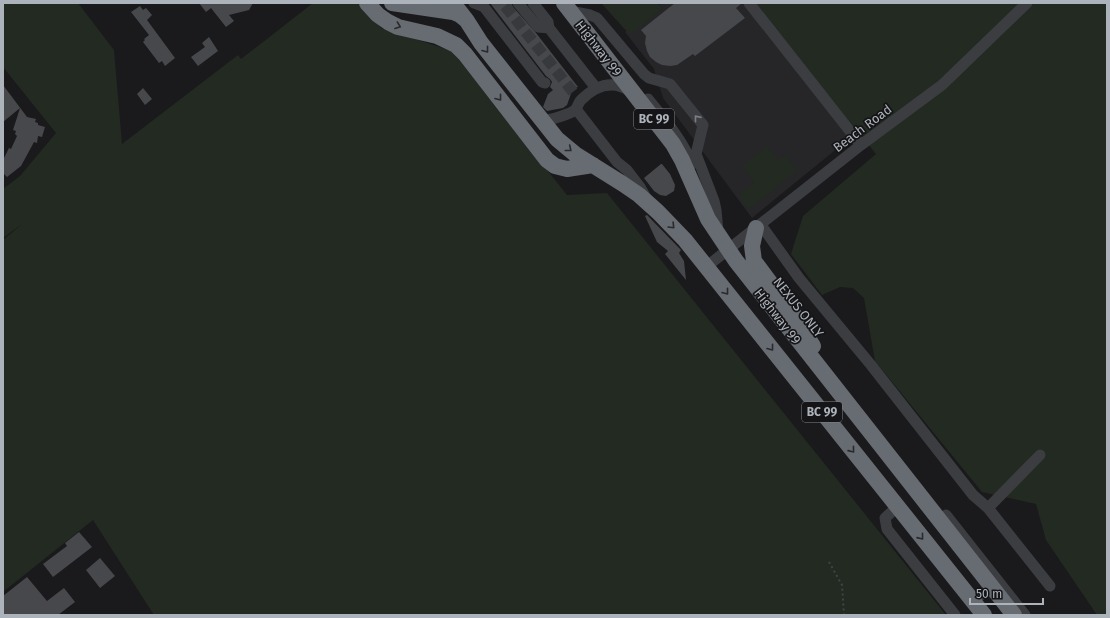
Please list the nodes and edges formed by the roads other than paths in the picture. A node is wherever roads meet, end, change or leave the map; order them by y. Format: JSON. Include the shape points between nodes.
{"nodes":[{"id":1,"x":367,"y":3,"type":"edge"},
{"id":2,"x":474,"y":3,"type":"edge"},
{"id":3,"x":518,"y":3,"type":"edge"},
{"id":4,"x":534,"y":3,"type":"edge"},
{"id":5,"x":749,"y":3,"type":"edge"},
{"id":6,"x":1027,"y":3,"type":"edge"},
{"id":7,"x":399,"y":4,"type":"edge"},
{"id":8,"x":433,"y":5,"type":"edge"},
{"id":9,"x":571,"y":6,"type":"edge"},
{"id":10,"x":459,"y":11,"type":"edge"},
{"id":11,"x":549,"y":28,"type":"junction"},
{"id":12,"x":545,"y":83,"type":"dead end"},
{"id":13,"x":596,"y":88,"type":"junction"},
{"id":14,"x":573,"y":92,"type":"tunnel mouth"},
{"id":15,"x":679,"y":92,"type":"dead end"},
{"id":16,"x":635,"y":94,"type":"junction"},
{"id":17,"x":578,"y":105,"type":"junction"},
{"id":18,"x":539,"y":118,"type":"junction"},
{"id":19,"x":861,"y":145,"type":"junction"},
{"id":20,"x":592,"y":165,"type":"junction"},
{"id":21,"x":649,"y":204,"type":"junction"},
{"id":22,"x":717,"y":220,"type":"junction"},
{"id":23,"x":758,"y":226,"type":"junction"},
{"id":24,"x":727,"y":245,"type":"junction"},
{"id":25,"x":706,"y":266,"type":"junction"},
{"id":26,"x":816,"y":351,"type":"junction"},
{"id":27,"x":848,"y":404,"type":"junction"},
{"id":28,"x":1040,"y":455,"type":"dead end"},
{"id":29,"x":897,"y":506,"type":"junction"},
{"id":30,"x":988,"y":508,"type":"junction"},
{"id":31,"x":992,"y":586,"type":"junction"},
{"id":32,"x":1050,"y":586,"type":"dead end"},
{"id":33,"x":973,"y":601,"type":"junction"},
{"id":34,"x":955,"y":615,"type":"edge"},
{"id":35,"x":984,"y":615,"type":"edge"},
{"id":36,"x":1014,"y":615,"type":"edge"},
{"id":37,"x":1025,"y":615,"type":"edge"}],
"edges":[{"from":1,"to":20,"type":"highway","one_way":true,"via":[[378,15],[398,27],[437,36],[456,45],[547,160],[555,166],[567,169]]},
{"from":2,"to":12,"type":"street","via":[[484,7]]},
{"from":3,"to":11,"type":"street","via":[[538,27]]},
{"from":4,"to":11,"type":"street","via":[[548,22]]},
{"from":5,"to":19,"type":"street"},
{"from":6,"to":19,"type":"street","name":"Beach Road","via":[[942,85]]},
{"from":7,"to":8,"type":"highway","number":"BC 99"},
{"from":8,"to":10,"type":"highway","number":"BC 99","via":[[453,12]]},
{"from":9,"to":15,"type":"street","via":[[590,7],[600,12],[650,71],[674,80]]},
{"from":9,"to":16,"type":"highway","name":"Highway 99","number":"BC 99"},
{"from":9,"to":22,"type":"street","name":"NEXUS ONLY","via":[[681,141]]},
{"from":22,"to":9,"type":"street","one_way":true,"via":[[714,202],[696,154],[703,125],[670,84],[646,77],[602,22]]},
{"from":10,"to":18,"type":"highway","number":"BC 99","one_way":true},
{"from":11,"to":13,"type":"street"},
{"from":13,"to":16,"type":"street","via":[[604,85],[619,86]]},
{"from":13,"to":17,"type":"street"},
{"from":14,"to":17,"type":"street"},
{"from":16,"to":24,"type":"highway","name":"Highway 99","number":"BC 99","via":[[678,150],[703,209]]},
{"from":17,"to":18,"type":"street","via":[[572,113],[548,120]]},
{"from":17,"to":21,"type":"street","via":[[617,162],[640,187]]},
{"from":18,"to":20,"type":"highway","number":"BC 99","one_way":true,"via":[[560,142]]},
{"from":19,"to":23,"type":"street","name":"Beach Road"},
{"from":20,"to":21,"type":"highway","number":"BC 99"},
{"from":21,"to":25,"type":"highway","number":"BC 99","one_way":true,"via":[[677,231]]},
{"from":22,"to":24,"type":"street"},
{"from":22,"to":24,"type":"street","name":"NEXUS ONLY"},
{"from":23,"to":24,"type":"street","name":"Beach Road"},
{"from":23,"to":26,"type":"highway","via":[[752,246],[754,261],[795,316]]},
{"from":23,"to":30,"type":"street","via":[[973,495]]},
{"from":24,"to":25,"type":"street","name":"Beach Road"},
{"from":24,"to":26,"type":"street","name":"NEXUS ONLY"},
{"from":24,"to":27,"type":"highway","name":"Highway 99","number":"BC 99"},
{"from":25,"to":29,"type":"highway","name":"Highway 99","number":"BC 99","one_way":true},
{"from":26,"to":27,"type":"highway"},
{"from":26,"to":37,"type":"street","name":"NEXUS ONLY"},
{"from":27,"to":31,"type":"highway","name":"Highway 99","number":"BC 99"},
{"from":28,"to":30,"type":"street"},
{"from":29,"to":33,"type":"highway","name":"Highway 99","number":"BC 99","one_way":true},
{"from":29,"to":34,"type":"street","via":[[884,518],[887,529]]},
{"from":30,"to":32,"type":"street"},
{"from":31,"to":33,"type":"street"},
{"from":31,"to":36,"type":"highway","name":"Highway 99","number":"BC 99"},
{"from":33,"to":35,"type":"highway","name":"Highway 99","number":"BC 99"}]}
